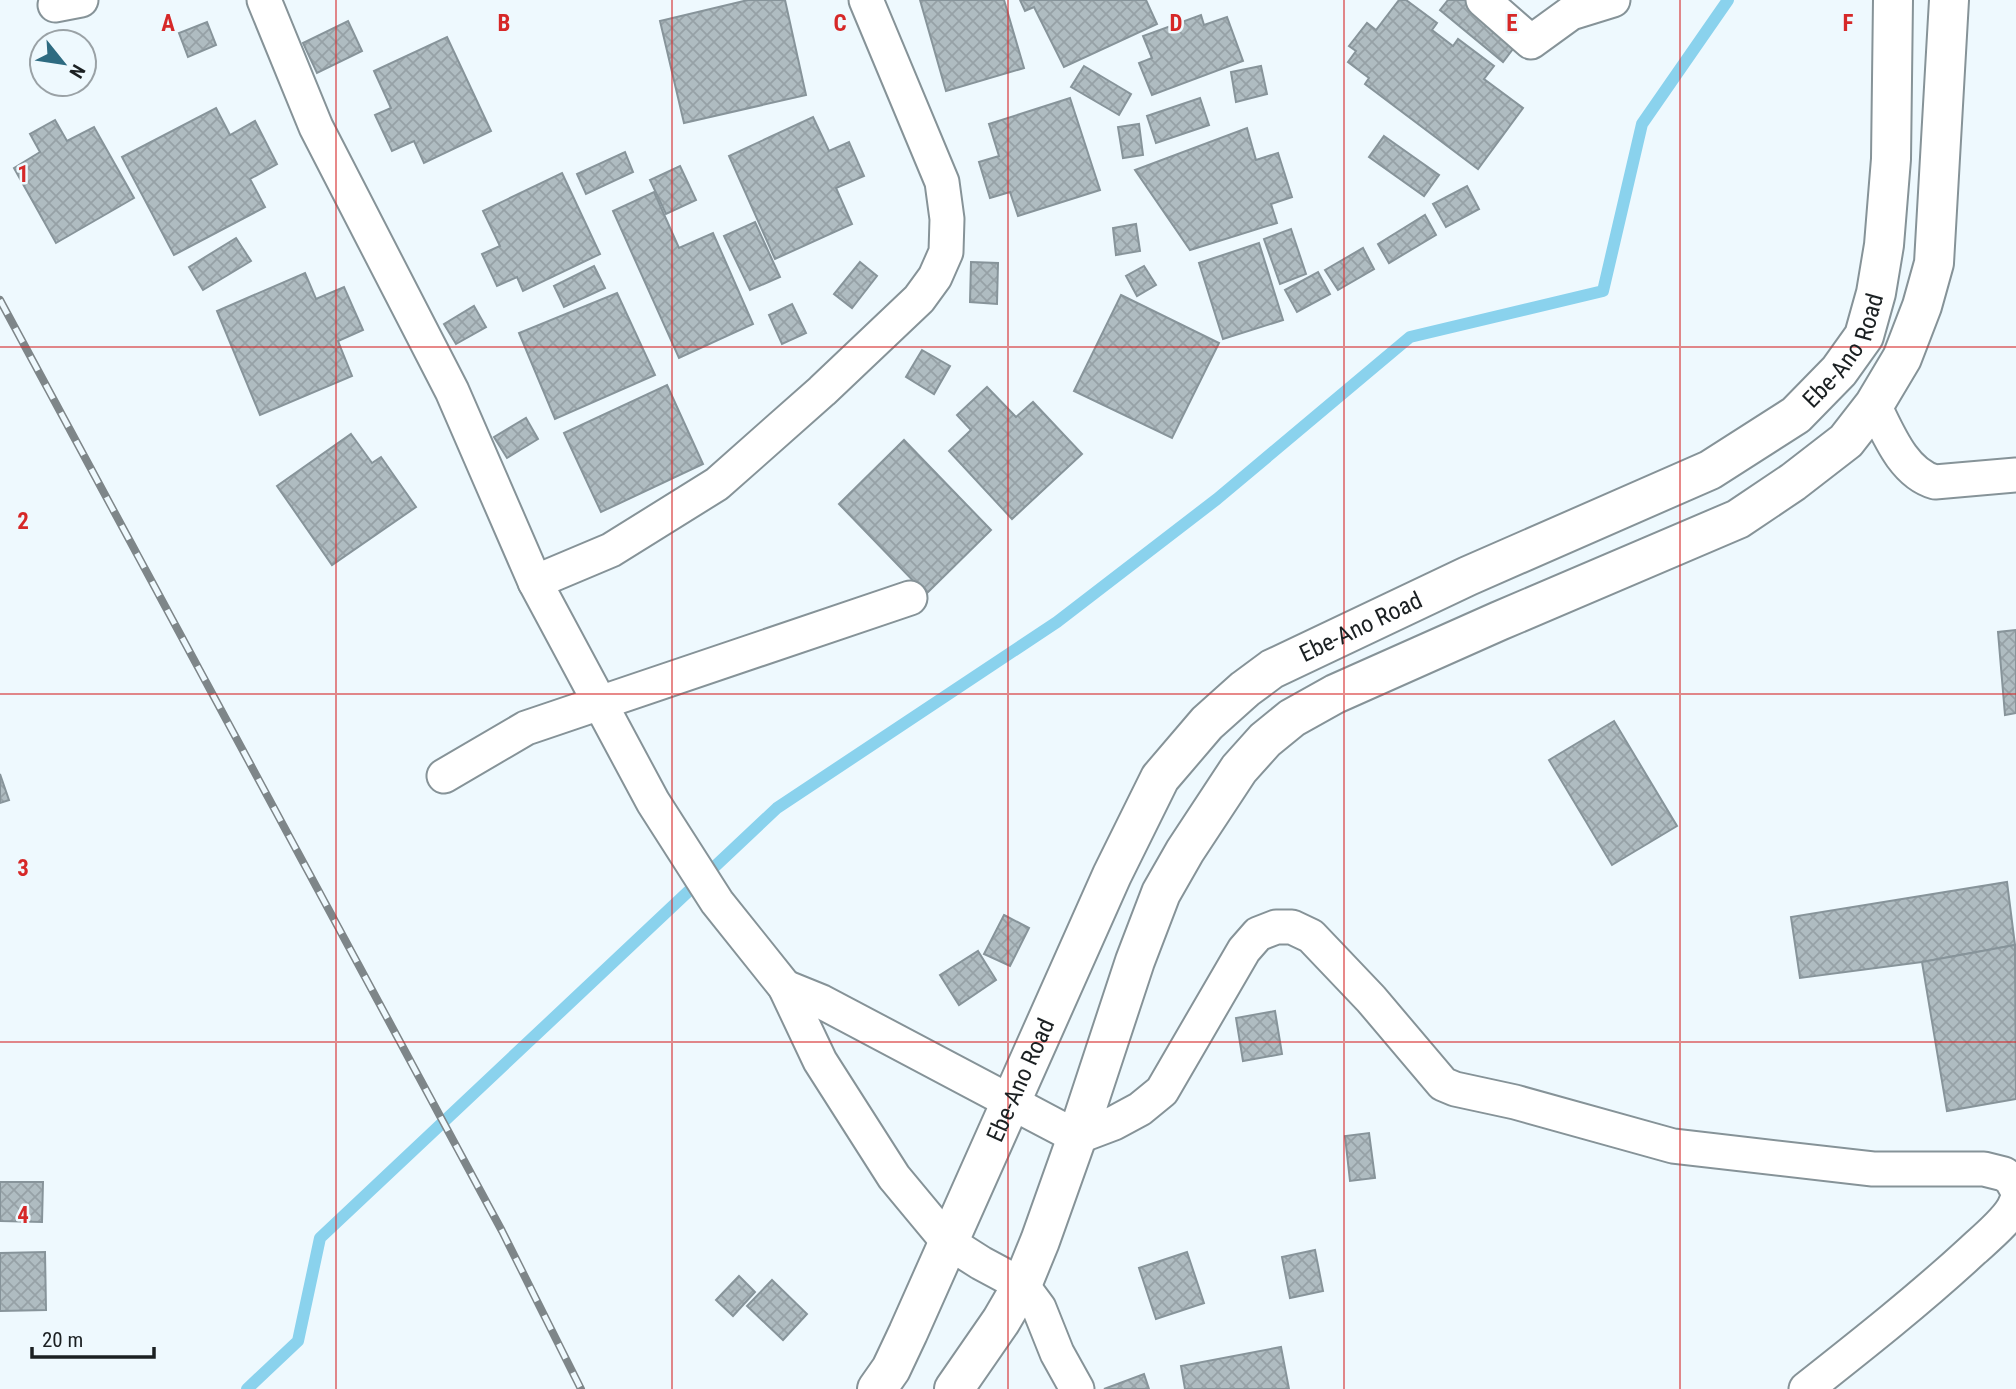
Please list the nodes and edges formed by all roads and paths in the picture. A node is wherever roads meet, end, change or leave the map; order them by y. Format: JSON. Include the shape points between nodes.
{"nodes":[{"id":1,"x":264,"y":0,"type":"edge"},
{"id":2,"x":866,"y":0,"type":"edge"},
{"id":3,"x":1483,"y":0,"type":"edge"},
{"id":4,"x":1613,"y":0,"type":"edge"},
{"id":5,"x":1893,"y":0,"type":"edge"},
{"id":6,"x":1949,"y":0,"type":"edge"},
{"id":7,"x":1874,"y":405,"type":"junction"},
{"id":8,"x":2016,"y":475,"type":"edge"},
{"id":9,"x":535,"y":582,"type":"junction"},
{"id":10,"x":910,"y":598,"type":"dead end"},
{"id":11,"x":601,"y":702,"type":"junction"},
{"id":12,"x":444,"y":776,"type":"dead end"},
{"id":13,"x":785,"y":987,"type":"junction"},
{"id":14,"x":1010,"y":1102,"type":"junction"},
{"id":15,"x":1077,"y":1137,"type":"junction"},
{"id":16,"x":2016,"y":1188,"type":"edge"},
{"id":17,"x":2016,"y":1202,"type":"edge"},
{"id":18,"x":948,"y":1242,"type":"junction"},
{"id":19,"x":1022,"y":1285,"type":"junction"},
{"id":20,"x":877,"y":1389,"type":"edge"},
{"id":21,"x":954,"y":1389,"type":"edge"},
{"id":22,"x":1077,"y":1389,"type":"edge"},
{"id":23,"x":1806,"y":1389,"type":"edge"}],
"edges":[{"from":1,"to":9,"type":"street","via":[[316,127],[452,391]]},
{"from":2,"to":9,"type":"street","via":[[942,182],[946,252],[935,278],[919,299],[822,391],[717,484],[611,550]]},
{"from":3,"to":4,"type":"street","via":[[1531,42],[1571,13]]},
{"from":5,"to":14,"type":"main road","name":"Ebe-Ano Road","via":[[1891,159],[1884,245],[1864,336],[1839,371],[1796,415],[1710,470],[1468,576],[1272,669],[1245,689],[1160,778]]},
{"from":6,"to":7,"type":"main road","name":"Ebe-Ano Road","via":[[1934,263],[1902,358]]},
{"from":7,"to":8,"type":"street","via":[[1889,436],[1922,478],[1935,482]]},
{"from":7,"to":15,"type":"main road","name":"Ebe-Ano Road","via":[[1846,441],[1738,519],[1335,694],[1292,718],[1265,740],[1233,779],[1161,893]]},
{"from":9,"to":11,"type":"street"},
{"from":10,"to":11,"type":"street"},
{"from":11,"to":12,"type":"street","via":[[526,728]]},
{"from":11,"to":13,"type":"street","via":[[653,802],[717,902]]},
{"from":13,"to":14,"type":"street"},
{"from":13,"to":18,"type":"street","via":[[827,1073],[894,1177]]},
{"from":14,"to":15,"type":"street"},
{"from":14,"to":18,"type":"main road","name":"Ebe-Ano Road"},
{"from":15,"to":16,"type":"street","via":[[1140,1110],[1162,1091],[1244,950],[1258,934],[1292,927],[1311,936],[1443,1084],[1455,1089],[1515,1101],[1672,1146],[1872,1169],[1984,1170],[2004,1174]]},
{"from":15,"to":19,"type":"main road","name":"Ebe-Ano Road"},
{"from":17,"to":23,"type":"street","via":[[1991,1233],[1932,1288]]},
{"from":18,"to":19,"type":"street"},
{"from":18,"to":20,"type":"main road","name":"Ebe-Ano Road","via":[[891,1369]]},
{"from":19,"to":21,"type":"main road","name":"Ebe-Ano Road"},
{"from":19,"to":22,"type":"street","via":[[1039,1308]]}]}
